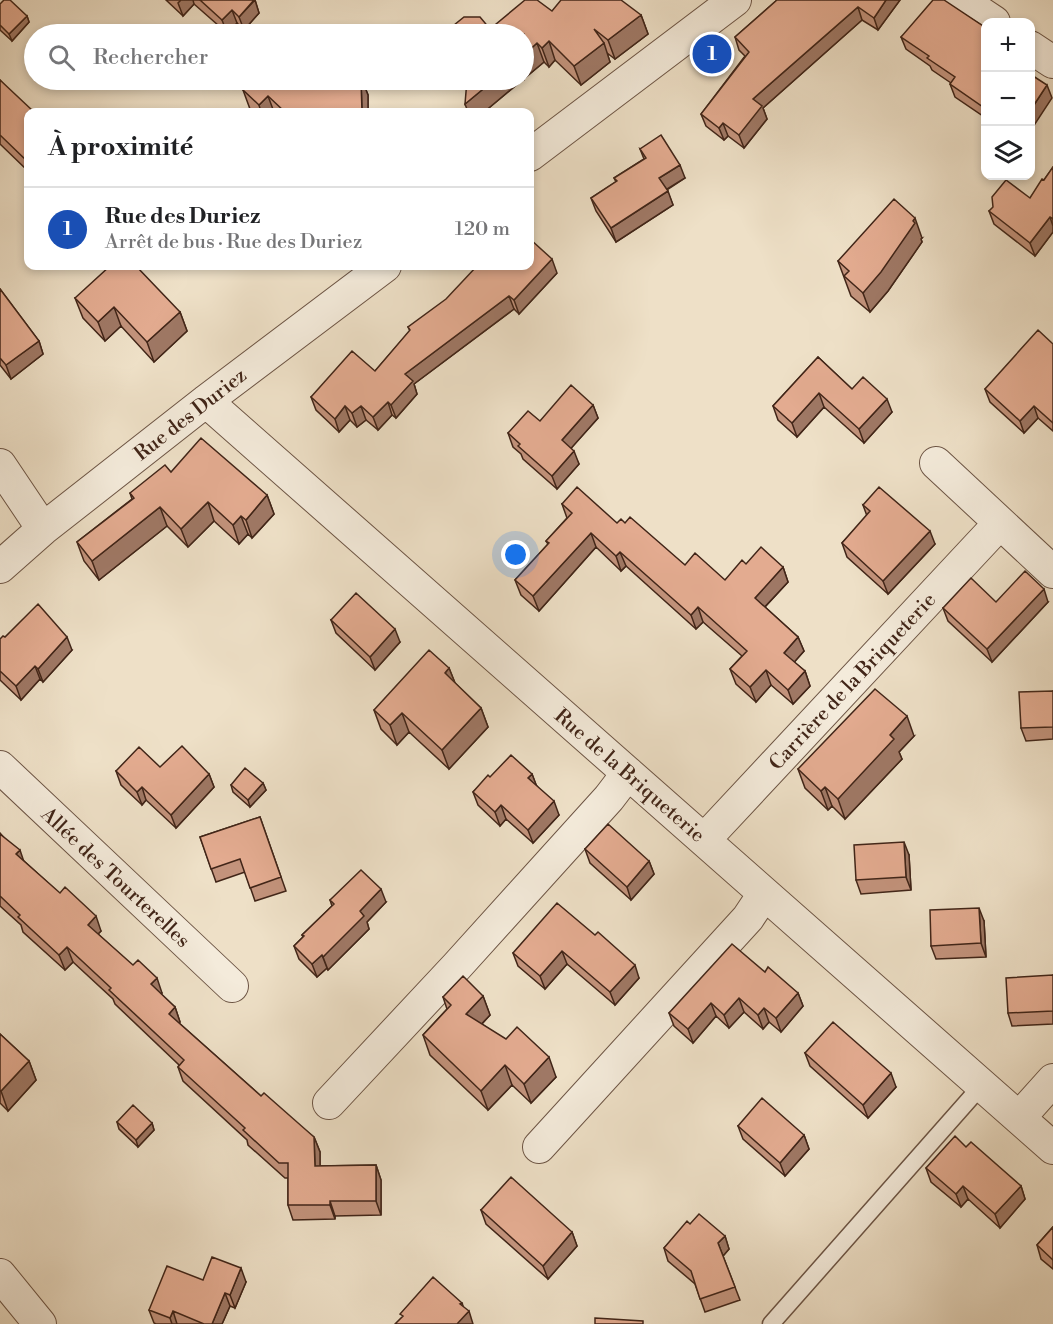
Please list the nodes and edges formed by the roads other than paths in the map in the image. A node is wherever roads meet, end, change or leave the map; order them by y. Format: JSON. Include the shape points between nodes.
{"nodes":[{"id":1,"x":735,"y":0,"type":"edge"},
{"id":2,"x":961,"y":0,"type":"edge"},
{"id":3,"x":988,"y":18,"type":"edge"},
{"id":4,"x":1035,"y":50,"type":"edge"},
{"id":5,"x":1053,"y":63,"type":"edge"},
{"id":6,"x":534,"y":152,"type":"edge"},
{"id":7,"x":380,"y":270,"type":"edge"},
{"id":8,"x":206,"y":401,"type":"junction"},
{"id":9,"x":936,"y":464,"type":"dead end"},
{"id":10,"x":0,"y":465,"type":"edge"},
{"id":11,"x":1000,"y":523,"type":"junction"},
{"id":12,"x":44,"y":529,"type":"junction"},
{"id":13,"x":0,"y":567,"type":"edge"},
{"id":14,"x":1053,"y":572,"type":"edge"},
{"id":15,"x":0,"y":767,"type":"edge"},
{"id":16,"x":628,"y":773,"type":"junction"},
{"id":17,"x":704,"y":840,"type":"junction"},
{"id":18,"x":765,"y":894,"type":"junction"},
{"id":19,"x":232,"y":986,"type":"dead end"},
{"id":20,"x":1053,"y":1080,"type":"edge"},
{"id":21,"x":982,"y":1085,"type":"junction"},
{"id":22,"x":328,"y":1103,"type":"dead end"},
{"id":23,"x":1019,"y":1118,"type":"junction"},
{"id":24,"x":539,"y":1147,"type":"dead end"},
{"id":25,"x":1053,"y":1148,"type":"edge"},
{"id":26,"x":0,"y":1275,"type":"edge"},
{"id":27,"x":40,"y":1324,"type":"edge"},
{"id":28,"x":771,"y":1324,"type":"edge"}],
"edges":[{"from":1,"to":6,"type":"street"},
{"from":2,"to":3,"type":"street"},
{"from":4,"to":5,"type":"street"},
{"from":7,"to":8,"type":"street","name":"Rue des Duriez"},
{"from":8,"to":12,"type":"street","name":"Rue des Duriez"},
{"from":8,"to":16,"type":"street","name":"Rue de la Briqueterie"},
{"from":9,"to":11,"type":"street"},
{"from":10,"to":12,"type":"street"},
{"from":11,"to":14,"type":"street"},
{"from":11,"to":17,"type":"street","name":"Carrière de la Briqueterie"},
{"from":12,"to":13,"type":"street","name":"Rue des Duriez"},
{"from":15,"to":19,"type":"street","name":"Allée des Tourterelles"},
{"from":16,"to":17,"type":"street","name":"Rue de la Briqueterie"},
{"from":16,"to":22,"type":"street","via":[[457,966]]},
{"from":17,"to":18,"type":"street","name":"Rue de la Briqueterie"},
{"from":18,"to":21,"type":"street","name":"Rue de la Briqueterie"},
{"from":18,"to":24,"type":"street","via":[[748,918]]},
{"from":20,"to":23,"type":"street"},
{"from":21,"to":23,"type":"street","name":"Rue de la Briqueterie"},
{"from":21,"to":28,"type":"lane"},
{"from":23,"to":25,"type":"street","name":"Rue de la Briqueterie"},
{"from":26,"to":27,"type":"street"}]}
